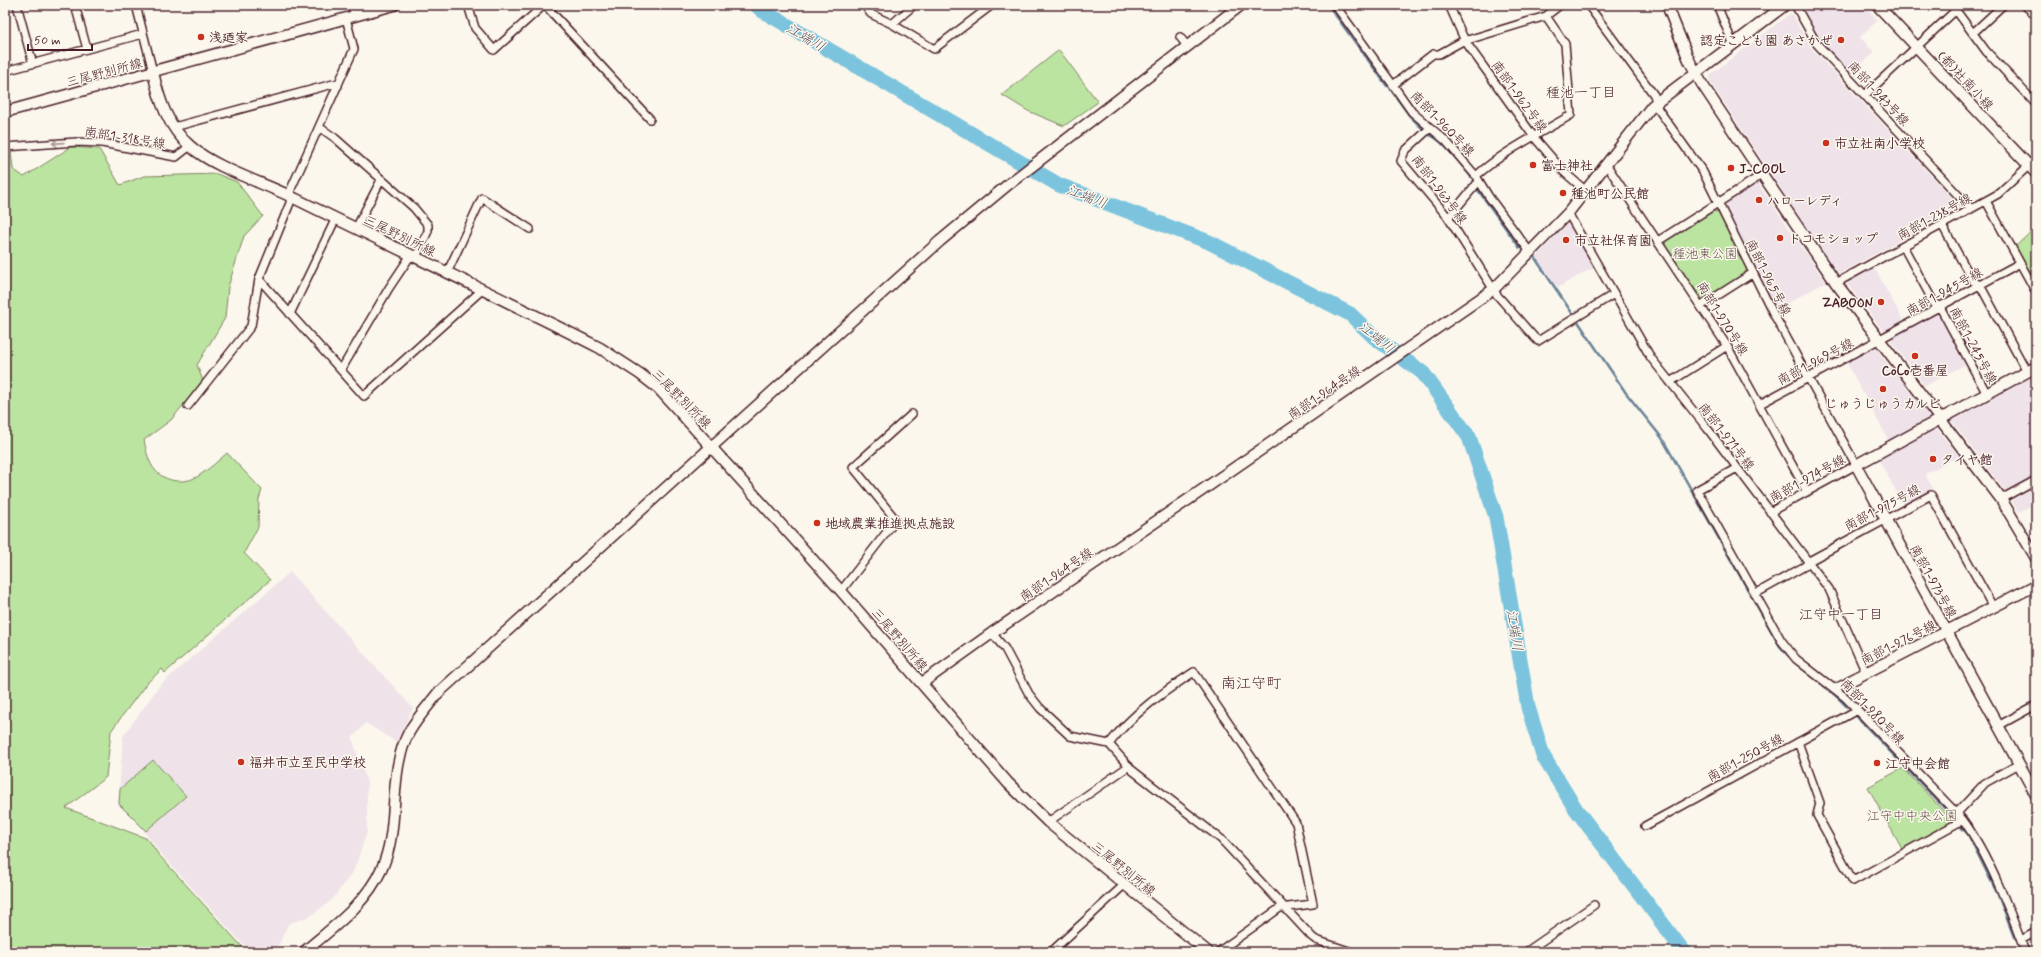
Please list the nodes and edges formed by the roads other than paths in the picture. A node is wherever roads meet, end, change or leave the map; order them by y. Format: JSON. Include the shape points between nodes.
{"nodes":[{"id":1,"x":17,"y":5,"type":"edge"},
{"id":2,"x":75,"y":5,"type":"edge"},
{"id":3,"x":136,"y":5,"type":"edge"},
{"id":4,"x":352,"y":5,"type":"edge"},
{"id":5,"x":394,"y":5,"type":"edge"},
{"id":6,"x":468,"y":5,"type":"edge"},
{"id":7,"x":545,"y":5,"type":"edge"},
{"id":8,"x":864,"y":5,"type":"edge"},
{"id":9,"x":914,"y":5,"type":"edge"},
{"id":10,"x":992,"y":5,"type":"edge"},
{"id":11,"x":1241,"y":5,"type":"edge"},
{"id":12,"x":1335,"y":5,"type":"edge"},
{"id":13,"x":1449,"y":5,"type":"edge"},
{"id":14,"x":1560,"y":5,"type":"edge"},
{"id":15,"x":1588,"y":5,"type":"edge"},
{"id":16,"x":1667,"y":5,"type":"edge"},
{"id":17,"x":1717,"y":5,"type":"edge"},
{"id":18,"x":1784,"y":5,"type":"edge"},
{"id":19,"x":1795,"y":5,"type":"edge"},
{"id":20,"x":1877,"y":5,"type":"edge"},
{"id":21,"x":2003,"y":5,"type":"edge"},
{"id":22,"x":2024,"y":5,"type":"edge"},
{"id":23,"x":1954,"y":8,"type":"edge"},
{"id":24,"x":2036,"y":15,"type":"edge"},
{"id":25,"x":1546,"y":16,"type":"junction"},
{"id":26,"x":351,"y":17,"type":"junction"},
{"id":27,"x":892,"y":24,"type":"junction"},
{"id":28,"x":1973,"y":33,"type":"junction"},
{"id":29,"x":144,"y":34,"type":"junction"},
{"id":30,"x":1180,"y":37,"type":"dead end"},
{"id":31,"x":1466,"y":41,"type":"junction"},
{"id":32,"x":1733,"y":44,"type":"junction"},
{"id":33,"x":1187,"y":46,"type":"junction"},
{"id":34,"x":1916,"y":47,"type":"junction"},
{"id":35,"x":87,"y":49,"type":"junction"},
{"id":36,"x":33,"y":64,"type":"junction"},
{"id":37,"x":5,"y":71,"type":"edge"},
{"id":38,"x":153,"y":72,"type":"junction"},
{"id":39,"x":1696,"y":72,"type":"junction"},
{"id":40,"x":338,"y":86,"type":"junction"},
{"id":41,"x":1393,"y":86,"type":"junction"},
{"id":42,"x":1865,"y":95,"type":"junction"},
{"id":43,"x":1656,"y":102,"type":"junction"},
{"id":44,"x":2036,"y":104,"type":"edge"},
{"id":45,"x":5,"y":112,"type":"edge"},
{"id":46,"x":650,"y":120,"type":"dead end"},
{"id":47,"x":174,"y":127,"type":"junction"},
{"id":48,"x":319,"y":127,"type":"junction"},
{"id":49,"x":1430,"y":128,"type":"junction"},
{"id":50,"x":1534,"y":137,"type":"junction"},
{"id":51,"x":5,"y":146,"type":"edge"},
{"id":52,"x":190,"y":146,"type":"junction"},
{"id":53,"x":2032,"y":162,"type":"edge"},
{"id":54,"x":1606,"y":164,"type":"junction"},
{"id":55,"x":2036,"y":173,"type":"edge"},
{"id":56,"x":1757,"y":178,"type":"dead end"},
{"id":57,"x":1477,"y":179,"type":"junction"},
{"id":58,"x":381,"y":180,"type":"junction"},
{"id":59,"x":1586,"y":191,"type":"junction"},
{"id":60,"x":290,"y":196,"type":"junction"},
{"id":61,"x":1986,"y":201,"type":"junction"},
{"id":62,"x":1718,"y":203,"type":"junction"},
{"id":63,"x":1971,"y":208,"type":"junction"},
{"id":64,"x":1568,"y":213,"type":"junction"},
{"id":65,"x":1449,"y":217,"type":"junction"},
{"id":66,"x":336,"y":218,"type":"junction"},
{"id":67,"x":1942,"y":225,"type":"junction"},
{"id":68,"x":356,"y":228,"type":"junction"},
{"id":69,"x":530,"y":229,"type":"dead end"},
{"id":70,"x":1658,"y":241,"type":"junction"},
{"id":71,"x":1903,"y":246,"type":"junction"},
{"id":72,"x":1530,"y":252,"type":"junction"},
{"id":73,"x":413,"y":256,"type":"junction"},
{"id":74,"x":2020,"y":263,"type":"junction"},
{"id":75,"x":447,"y":273,"type":"junction"},
{"id":76,"x":1753,"y":273,"type":"junction"},
{"id":77,"x":259,"y":280,"type":"junction"},
{"id":78,"x":1836,"y":283,"type":"junction"},
{"id":79,"x":1980,"y":285,"type":"junction"},
{"id":80,"x":1494,"y":289,"type":"junction"},
{"id":81,"x":482,"y":290,"type":"junction"},
{"id":82,"x":2036,"y":292,"type":"edge"},
{"id":83,"x":1614,"y":294,"type":"junction"},
{"id":84,"x":1701,"y":306,"type":"junction"},
{"id":85,"x":1940,"y":307,"type":"junction"},
{"id":86,"x":290,"y":314,"type":"junction"},
{"id":87,"x":1880,"y":339,"type":"junction"},
{"id":88,"x":1727,"y":346,"type":"junction"},
{"id":89,"x":341,"y":370,"type":"junction"},
{"id":90,"x":2032,"y":370,"type":"edge"},
{"id":91,"x":1809,"y":378,"type":"junction"},
{"id":92,"x":1670,"y":382,"type":"junction"},
{"id":93,"x":1986,"y":394,"type":"junction"},
{"id":94,"x":1760,"y":404,"type":"junction"},
{"id":95,"x":188,"y":406,"type":"dead end"},
{"id":96,"x":912,"y":414,"type":"dead end"},
{"id":97,"x":1940,"y":419,"type":"junction"},
{"id":98,"x":712,"y":446,"type":"junction"},
{"id":99,"x":1856,"y":465,"type":"junction"},
{"id":100,"x":1737,"y":468,"type":"junction"},
{"id":101,"x":2036,"y":480,"type":"edge"},
{"id":102,"x":1808,"y":492,"type":"junction"},
{"id":103,"x":2001,"y":499,"type":"junction"},
{"id":104,"x":1770,"y":512,"type":"junction"},
{"id":105,"x":1885,"y":519,"type":"junction"},
{"id":106,"x":2036,"y":558,"type":"edge"},
{"id":107,"x":1808,"y":563,"type":"junction"},
{"id":108,"x":2036,"y":585,"type":"edge"},
{"id":109,"x":841,"y":591,"type":"junction"},
{"id":110,"x":1755,"y":594,"type":"junction"},
{"id":111,"x":1993,"y":607,"type":"junction"},
{"id":112,"x":1946,"y":631,"type":"junction"},
{"id":113,"x":992,"y":632,"type":"junction"},
{"id":114,"x":1866,"y":673,"type":"junction"},
{"id":115,"x":1850,"y":681,"type":"joint"},
{"id":116,"x":922,"y":683,"type":"junction"},
{"id":117,"x":1835,"y":688,"type":"junction"},
{"id":118,"x":2036,"y":705,"type":"edge"},
{"id":119,"x":1857,"y":710,"type":"junction"},
{"id":120,"x":1998,"y":726,"type":"junction"},
{"id":121,"x":1798,"y":742,"type":"junction"},
{"id":122,"x":1109,"y":744,"type":"junction"},
{"id":123,"x":2019,"y":764,"type":"junction"},
{"id":124,"x":1129,"y":766,"type":"junction"},
{"id":125,"x":2036,"y":795,"type":"edge"},
{"id":126,"x":1956,"y":814,"type":"junction"},
{"id":127,"x":1963,"y":820,"type":"junction"},
{"id":128,"x":1048,"y":822,"type":"junction"},
{"id":129,"x":1645,"y":826,"type":"dead end"},
{"id":130,"x":1124,"y":885,"type":"junction"},
{"id":131,"x":1594,"y":905,"type":"dead end"},
{"id":132,"x":1284,"y":907,"type":"junction"},
{"id":133,"x":2036,"y":932,"type":"edge"},
{"id":134,"x":2021,"y":940,"type":"junction"},
{"id":135,"x":304,"y":952,"type":"edge"},
{"id":136,"x":1051,"y":952,"type":"edge"},
{"id":137,"x":1208,"y":952,"type":"edge"},
{"id":138,"x":1218,"y":952,"type":"edge"},
{"id":139,"x":1352,"y":952,"type":"edge"},
{"id":140,"x":1526,"y":952,"type":"edge"},
{"id":141,"x":2025,"y":952,"type":"edge"}],
"edges":[{"from":1,"to":36,"type":"street"},
{"from":2,"to":35,"type":"street"},
{"from":3,"to":29,"type":"street"},
{"from":4,"to":26,"type":"street"},
{"from":5,"to":26,"type":"street"},
{"from":6,"to":7,"type":"street","via":[[475,28],[494,50]]},
{"from":7,"to":46,"type":"street"},
{"from":8,"to":27,"type":"street","via":[[871,14]]},
{"from":9,"to":27,"type":"street"},
{"from":10,"to":27,"type":"street","via":[[934,49]]},
{"from":11,"to":33,"type":"street"},
{"from":12,"to":41,"type":"street"},
{"from":13,"to":31,"type":"street","name":"南部1-962号線"},
{"from":14,"to":25,"type":"street","name":"南部1-960号線"},
{"from":15,"to":43,"type":"street","name":"南部1-965号線","via":[[1654,95]]},
{"from":16,"to":39,"type":"street"},
{"from":17,"to":32,"type":"street"},
{"from":18,"to":32,"type":"street"},
{"from":19,"to":42,"type":"street","name":"南部1-943号線","via":[[1817,44]]},
{"from":20,"to":34,"type":"street","name":"(都)社南小線"},
{"from":21,"to":28,"type":"street"},
{"from":22,"to":24,"type":"street"},
{"from":23,"to":28,"type":"street"},
{"from":23,"to":34,"type":"street"},
{"from":25,"to":31,"type":"street","name":"南部1-960号線"},
{"from":25,"to":50,"type":"street","via":[[1565,44],[1571,115]]},
{"from":26,"to":38,"type":"street"},
{"from":26,"to":40,"type":"street","via":[[354,49]]},
{"from":28,"to":44,"type":"street","via":[[1986,51]]},
{"from":29,"to":35,"type":"street"},
{"from":29,"to":38,"type":"street"},
{"from":30,"to":33,"type":"street"},
{"from":31,"to":41,"type":"street","name":"南部1-960号線","via":[[1439,54],[1433,54]]},
{"from":31,"to":50,"type":"street","name":"南部1-962号線"},
{"from":32,"to":39,"type":"street"},
{"from":33,"to":98,"type":"street","via":[[940,241]]},
{"from":34,"to":42,"type":"street"},
{"from":34,"to":53,"type":"street","name":"(都)社南小線"},
{"from":35,"to":36,"type":"street"},
{"from":36,"to":37,"type":"street"},
{"from":38,"to":45,"type":"street","name":"三尾野別所線"},
{"from":38,"to":47,"type":"street","name":"三尾野別所線","via":[[158,97]]},
{"from":39,"to":43,"type":"street","name":"南部1-964号線"},
{"from":39,"to":78,"type":"street"},
{"from":40,"to":47,"type":"street","via":[[332,84]]},
{"from":40,"to":48,"type":"street"},
{"from":41,"to":49,"type":"street","name":"南部1-960号線","via":[[1412,112]]},
{"from":42,"to":63,"type":"street","name":"南部1-943号線"},
{"from":43,"to":54,"type":"street","name":"南部1-964号線"},
{"from":43,"to":62,"type":"street","name":"南部1-965号線","via":[[1658,109],[1703,172]]},
{"from":47,"to":52,"type":"street","name":"三尾野別所線"},
{"from":48,"to":58,"type":"street","via":[[335,138]]},
{"from":48,"to":60,"type":"street","via":[[290,189]]},
{"from":49,"to":57,"type":"street","name":"南部1-960号線","via":[[1446,141]]},
{"from":49,"to":65,"type":"street","name":"南部1-963号線","via":[[1405,151],[1400,161]]},
{"from":50,"to":57,"type":"street","via":[[1488,165]]},
{"from":50,"to":59,"type":"street","name":"南部1-962号線","via":[[1564,172]]},
{"from":52,"to":51,"type":"street","name":"南部1-318号線","one_way":true,"via":[[176,157],[102,143]]},
{"from":52,"to":60,"type":"street","name":"三尾野別所線","via":[[221,165]]},
{"from":53,"to":55,"type":"street","name":"(都)社南小線"},
{"from":53,"to":61,"type":"street","name":"南部1-238号線","via":[[1998,194]]},
{"from":54,"to":59,"type":"street","name":"南部1-964号線"},
{"from":54,"to":70,"type":"street","name":"南部1-970号線"},
{"from":56,"to":62,"type":"street"},
{"from":57,"to":65,"type":"street"},
{"from":57,"to":72,"type":"street","name":"南部1-960号線"},
{"from":58,"to":68,"type":"street"},
{"from":58,"to":73,"type":"street","via":[[414,208],[428,225],[428,230]]},
{"from":59,"to":64,"type":"street","name":"南部1-964号線"},
{"from":60,"to":66,"type":"street","name":"三尾野別所線"},
{"from":60,"to":77,"type":"street","via":[[290,203]]},
{"from":61,"to":63,"type":"street","name":"南部1-238号線"},
{"from":61,"to":74,"type":"street"},
{"from":62,"to":70,"type":"street"},
{"from":62,"to":76,"type":"street","name":"南部1-965号線"},
{"from":63,"to":67,"type":"street","name":"南部1-238号線"},
{"from":64,"to":72,"type":"street","name":"南部1-964号線"},
{"from":64,"to":83,"type":"street","name":"南部1-971号線"},
{"from":65,"to":80,"type":"street","name":"南部1-963号線"},
{"from":66,"to":68,"type":"street","name":"三尾野別所線"},
{"from":66,"to":86,"type":"street"},
{"from":67,"to":71,"type":"street","name":"南部1-238号線"},
{"from":67,"to":79,"type":"street","via":[[1973,281]]},
{"from":68,"to":73,"type":"street","name":"三尾野別所線"},
{"from":69,"to":75,"type":"street","via":[[482,198]]},
{"from":70,"to":84,"type":"street","name":"南部1-970号線"},
{"from":71,"to":78,"type":"street","name":"南部1-238号線"},
{"from":71,"to":85,"type":"street","name":"南部1-245号線","via":[[1934,303]]},
{"from":72,"to":80,"type":"street","name":"南部1-964号線"},
{"from":73,"to":75,"type":"street","name":"三尾野別所線"},
{"from":73,"to":89,"type":"street","via":[[389,288]]},
{"from":74,"to":79,"type":"street","name":"南部1-945号線"},
{"from":74,"to":82,"type":"street"},
{"from":75,"to":81,"type":"street","name":"三尾野別所線"},
{"from":76,"to":84,"type":"street"},
{"from":76,"to":91,"type":"street","name":"南部1-965号線"},
{"from":77,"to":86,"type":"street"},
{"from":77,"to":95,"type":"street","via":[[251,326]]},
{"from":78,"to":87,"type":"street"},
{"from":79,"to":85,"type":"street","name":"南部1-945号線"},
{"from":79,"to":90,"type":"street"},
{"from":80,"to":83,"type":"street","name":"南部1-963号線","via":[[1538,341]]},
{"from":80,"to":113,"type":"street","name":"南部1-964号線"},
{"from":81,"to":89,"type":"street","via":[[364,396]]},
{"from":81,"to":98,"type":"street","name":"三尾野別所線","via":[[600,348],[629,366],[658,388]]},
{"from":83,"to":92,"type":"street","name":"南部1-971号線","via":[[1651,358]]},
{"from":84,"to":88,"type":"street","name":"南部1-970号線"},
{"from":85,"to":87,"type":"street","name":"南部1-945号線"},
{"from":85,"to":93,"type":"street","name":"南部1-245号線"},
{"from":86,"to":89,"type":"street"},
{"from":87,"to":91,"type":"street","name":"南部1-969号線"},
{"from":87,"to":97,"type":"street"},
{"from":88,"to":92,"type":"street"},
{"from":88,"to":94,"type":"street","name":"南部1-970号線"},
{"from":90,"to":93,"type":"street"},
{"from":91,"to":94,"type":"street","name":"南部1-969号線"},
{"from":91,"to":99,"type":"street","name":"南部1-965号線"},
{"from":92,"to":100,"type":"street","name":"南部1-971号線"},
{"from":93,"to":97,"type":"street"},
{"from":94,"to":102,"type":"street","name":"南部1-970号線"},
{"from":96,"to":109,"type":"street","via":[[853,466],[896,520]]},
{"from":97,"to":99,"type":"street"},
{"from":97,"to":103,"type":"street"},
{"from":98,"to":109,"type":"street","name":"三尾野別所線"},
{"from":98,"to":135,"type":"street","via":[[427,706],[409,733],[401,755],[390,843],[377,879],[360,904]]},
{"from":99,"to":102,"type":"street","name":"南部1-974号線"},
{"from":99,"to":105,"type":"street","name":"南部1-973号線"},
{"from":100,"to":104,"type":"street","name":"南部1-971号線"},
{"from":100,"to":110,"type":"street","name":"南部1-980号線","via":[[1697,490]]},
{"from":101,"to":103,"type":"street"},
{"from":102,"to":104,"type":"street","name":"南部1-974号線"},
{"from":103,"to":106,"type":"street"},
{"from":104,"to":107,"type":"street","name":"南部1-971号線"},
{"from":105,"to":107,"type":"street","name":"南部1-975号線"},
{"from":105,"to":111,"type":"street","name":"南部1-975号線","via":[[1931,495]]},
{"from":105,"to":112,"type":"street","name":"南部1-973号線"},
{"from":107,"to":110,"type":"street","name":"南部1-975号線"},
{"from":107,"to":114,"type":"street","name":"南部1-971号線","via":[[1829,589]]},
{"from":108,"to":111,"type":"street","name":"南部1-976号線"},
{"from":109,"to":116,"type":"street","name":"三尾野別所線"},
{"from":110,"to":117,"type":"street","name":"南部1-980号線","via":[[1796,659]]},
{"from":111,"to":112,"type":"street","name":"南部1-976号線"},
{"from":112,"to":114,"type":"street","name":"南部1-976号線"},
{"from":112,"to":120,"type":"street","name":"南部1-973号線"},
{"from":113,"to":116,"type":"street","name":"南部1-964号線"},
{"from":113,"to":122,"type":"street","via":[[1040,708],[1070,736]]},
{"from":114,"to":115,"type":"street","name":"南部1-976号線"},
{"from":115,"to":117,"type":"street","name":"南部1-976号線"},
{"from":116,"to":128,"type":"street","name":"三尾野別所線","via":[[1008,783]]},
{"from":117,"to":119,"type":"street","name":"南部1-980号線"},
{"from":118,"to":120,"type":"street"},
{"from":119,"to":121,"type":"street","name":"南部1-250号線"},
{"from":119,"to":126,"type":"street","name":"南部1-980号線"},
{"from":120,"to":123,"type":"street","name":"南部1-973号線"},
{"from":121,"to":127,"type":"street","via":[[1820,803],[1817,815],[1853,881]]},
{"from":121,"to":129,"type":"street","name":"南部1-250号線"},
{"from":122,"to":124,"type":"street"},
{"from":122,"to":132,"type":"street","via":[[1147,704],[1194,672],[1296,823],[1313,904]]},
{"from":123,"to":125,"type":"street","name":"南部1-973号線"},
{"from":123,"to":126,"type":"street","via":[[1986,783]]},
{"from":124,"to":128,"type":"street"},
{"from":124,"to":132,"type":"street","via":[[1221,839]]},
{"from":126,"to":127,"type":"street","name":"南部1-980号線"},
{"from":127,"to":134,"type":"street","name":"南部1-980号線","via":[[1998,886]]},
{"from":128,"to":130,"type":"street","name":"三尾野別所線"},
{"from":130,"to":136,"type":"street"},
{"from":130,"to":137,"type":"street","name":"三尾野別所線"},
{"from":131,"to":140,"type":"street"},
{"from":132,"to":138,"type":"street"},
{"from":132,"to":139,"type":"street","via":[[1316,940]]},
{"from":133,"to":134,"type":"street"},
{"from":134,"to":141,"type":"street","name":"南部1-980号線"}]}
